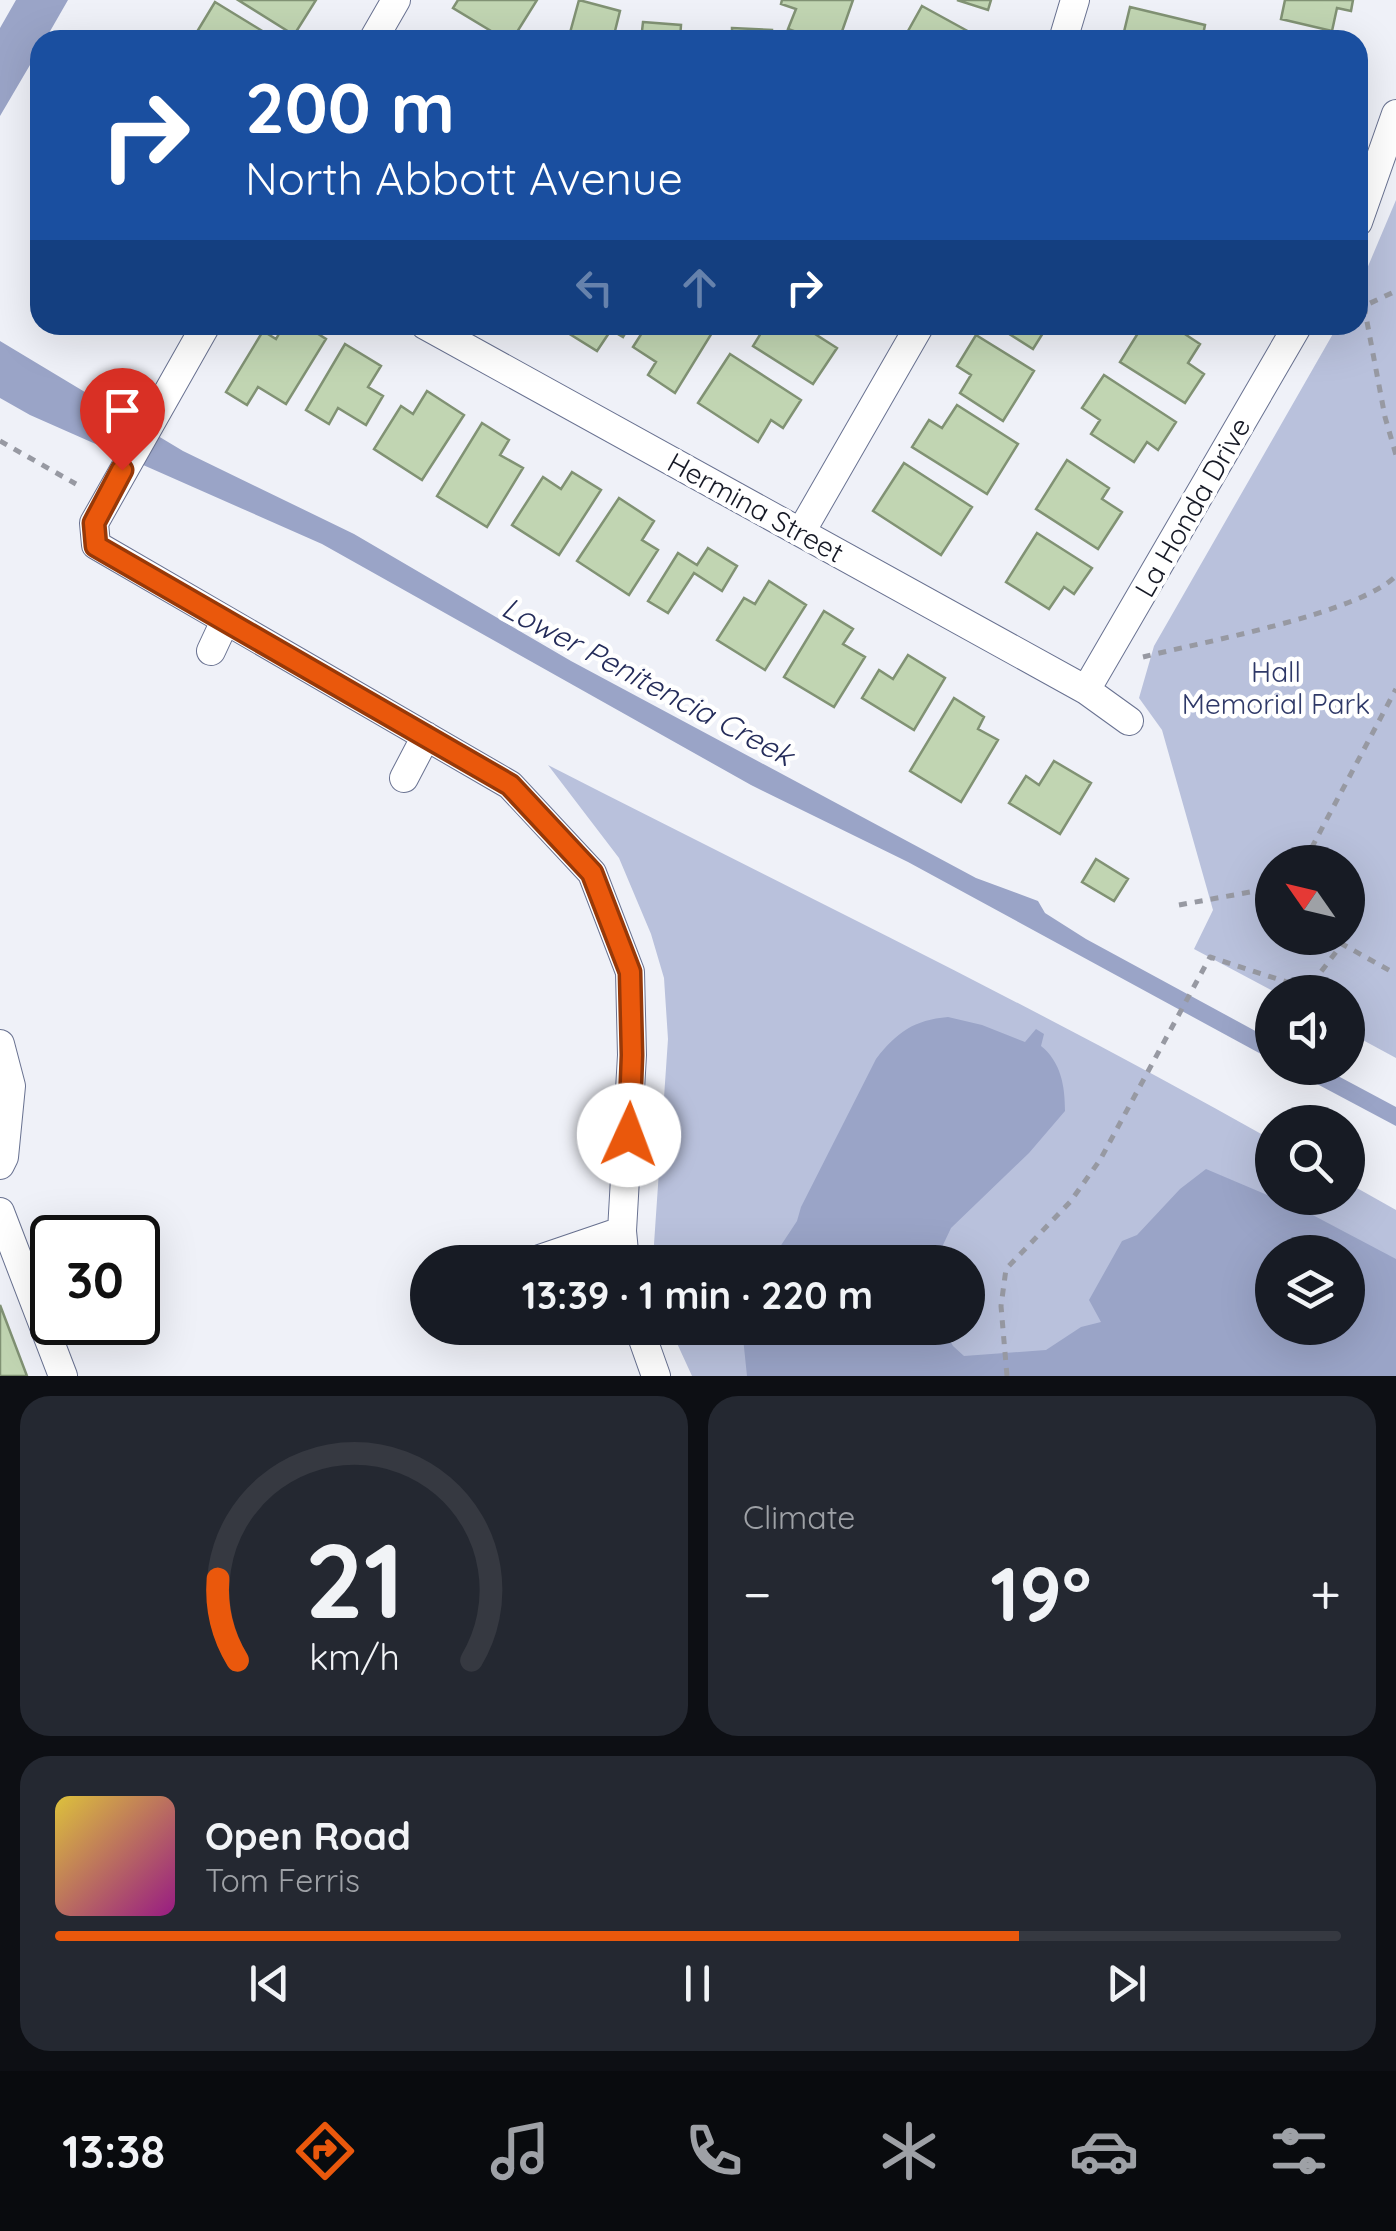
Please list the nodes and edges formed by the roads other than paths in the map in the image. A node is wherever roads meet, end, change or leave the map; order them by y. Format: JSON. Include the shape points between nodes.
{"nodes":[{"id":1,"x":396,"y":0,"type":"edge"},
{"id":2,"x":1075,"y":0,"type":"edge"},
{"id":3,"x":379,"y":30,"type":"edge"},
{"id":4,"x":1066,"y":30,"type":"edge"},
{"id":5,"x":1396,"y":114,"type":"edge"},
{"id":6,"x":1368,"y":194,"type":"edge"},
{"id":7,"x":200,"y":335,"type":"edge"},
{"id":8,"x":443,"y":335,"type":"edge"},
{"id":9,"x":914,"y":335,"type":"edge"},
{"id":10,"x":1292,"y":335,"type":"edge"},
{"id":11,"x":801,"y":532,"type":"junction"},
{"id":12,"x":226,"y":621,"type":"junction"},
{"id":13,"x":210,"y":651,"type":"dead end"},
{"id":14,"x":1086,"y":690,"type":"junction"},
{"id":15,"x":1129,"y":721,"type":"dead end"},
{"id":16,"x":426,"y":736,"type":"junction"},
{"id":17,"x":404,"y":778,"type":"dead end"},
{"id":18,"x":0,"y":1044,"type":"edge"},
{"id":19,"x":0,"y":1165,"type":"edge"},
{"id":20,"x":0,"y":1212,"type":"edge"},
{"id":21,"x":622,"y":1231,"type":"junction"},
{"id":22,"x":581,"y":1245,"type":"edge"},
{"id":23,"x":623,"y":1245,"type":"edge"},
{"id":24,"x":645,"y":1345,"type":"edge"},
{"id":25,"x":62,"y":1376,"type":"edge"},
{"id":26,"x":656,"y":1376,"type":"edge"}],
"edges":[{"from":1,"to":3,"type":"street"},
{"from":2,"to":4,"type":"street"},
{"from":5,"to":6,"type":"street"},
{"from":7,"to":12,"type":"street","via":[[94,523],[96,546]]},
{"from":8,"to":11,"type":"street","name":"Hermina Street"},
{"from":9,"to":11,"type":"street"},
{"from":10,"to":14,"type":"street","name":"La Honda Drive"},
{"from":11,"to":14,"type":"street","name":"Hermina Street"},
{"from":12,"to":13,"type":"street"},
{"from":12,"to":16,"type":"street"},
{"from":14,"to":15,"type":"street","name":"Hermina Street"},
{"from":16,"to":17,"type":"street"},
{"from":16,"to":21,"type":"street","via":[[510,785],[592,873],[630,972],[632,1071]]},
{"from":18,"to":19,"type":"street","via":[[11,1086]]},
{"from":20,"to":25,"type":"street"},
{"from":21,"to":22,"type":"street"},
{"from":21,"to":23,"type":"street"},
{"from":24,"to":26,"type":"street"}]}
